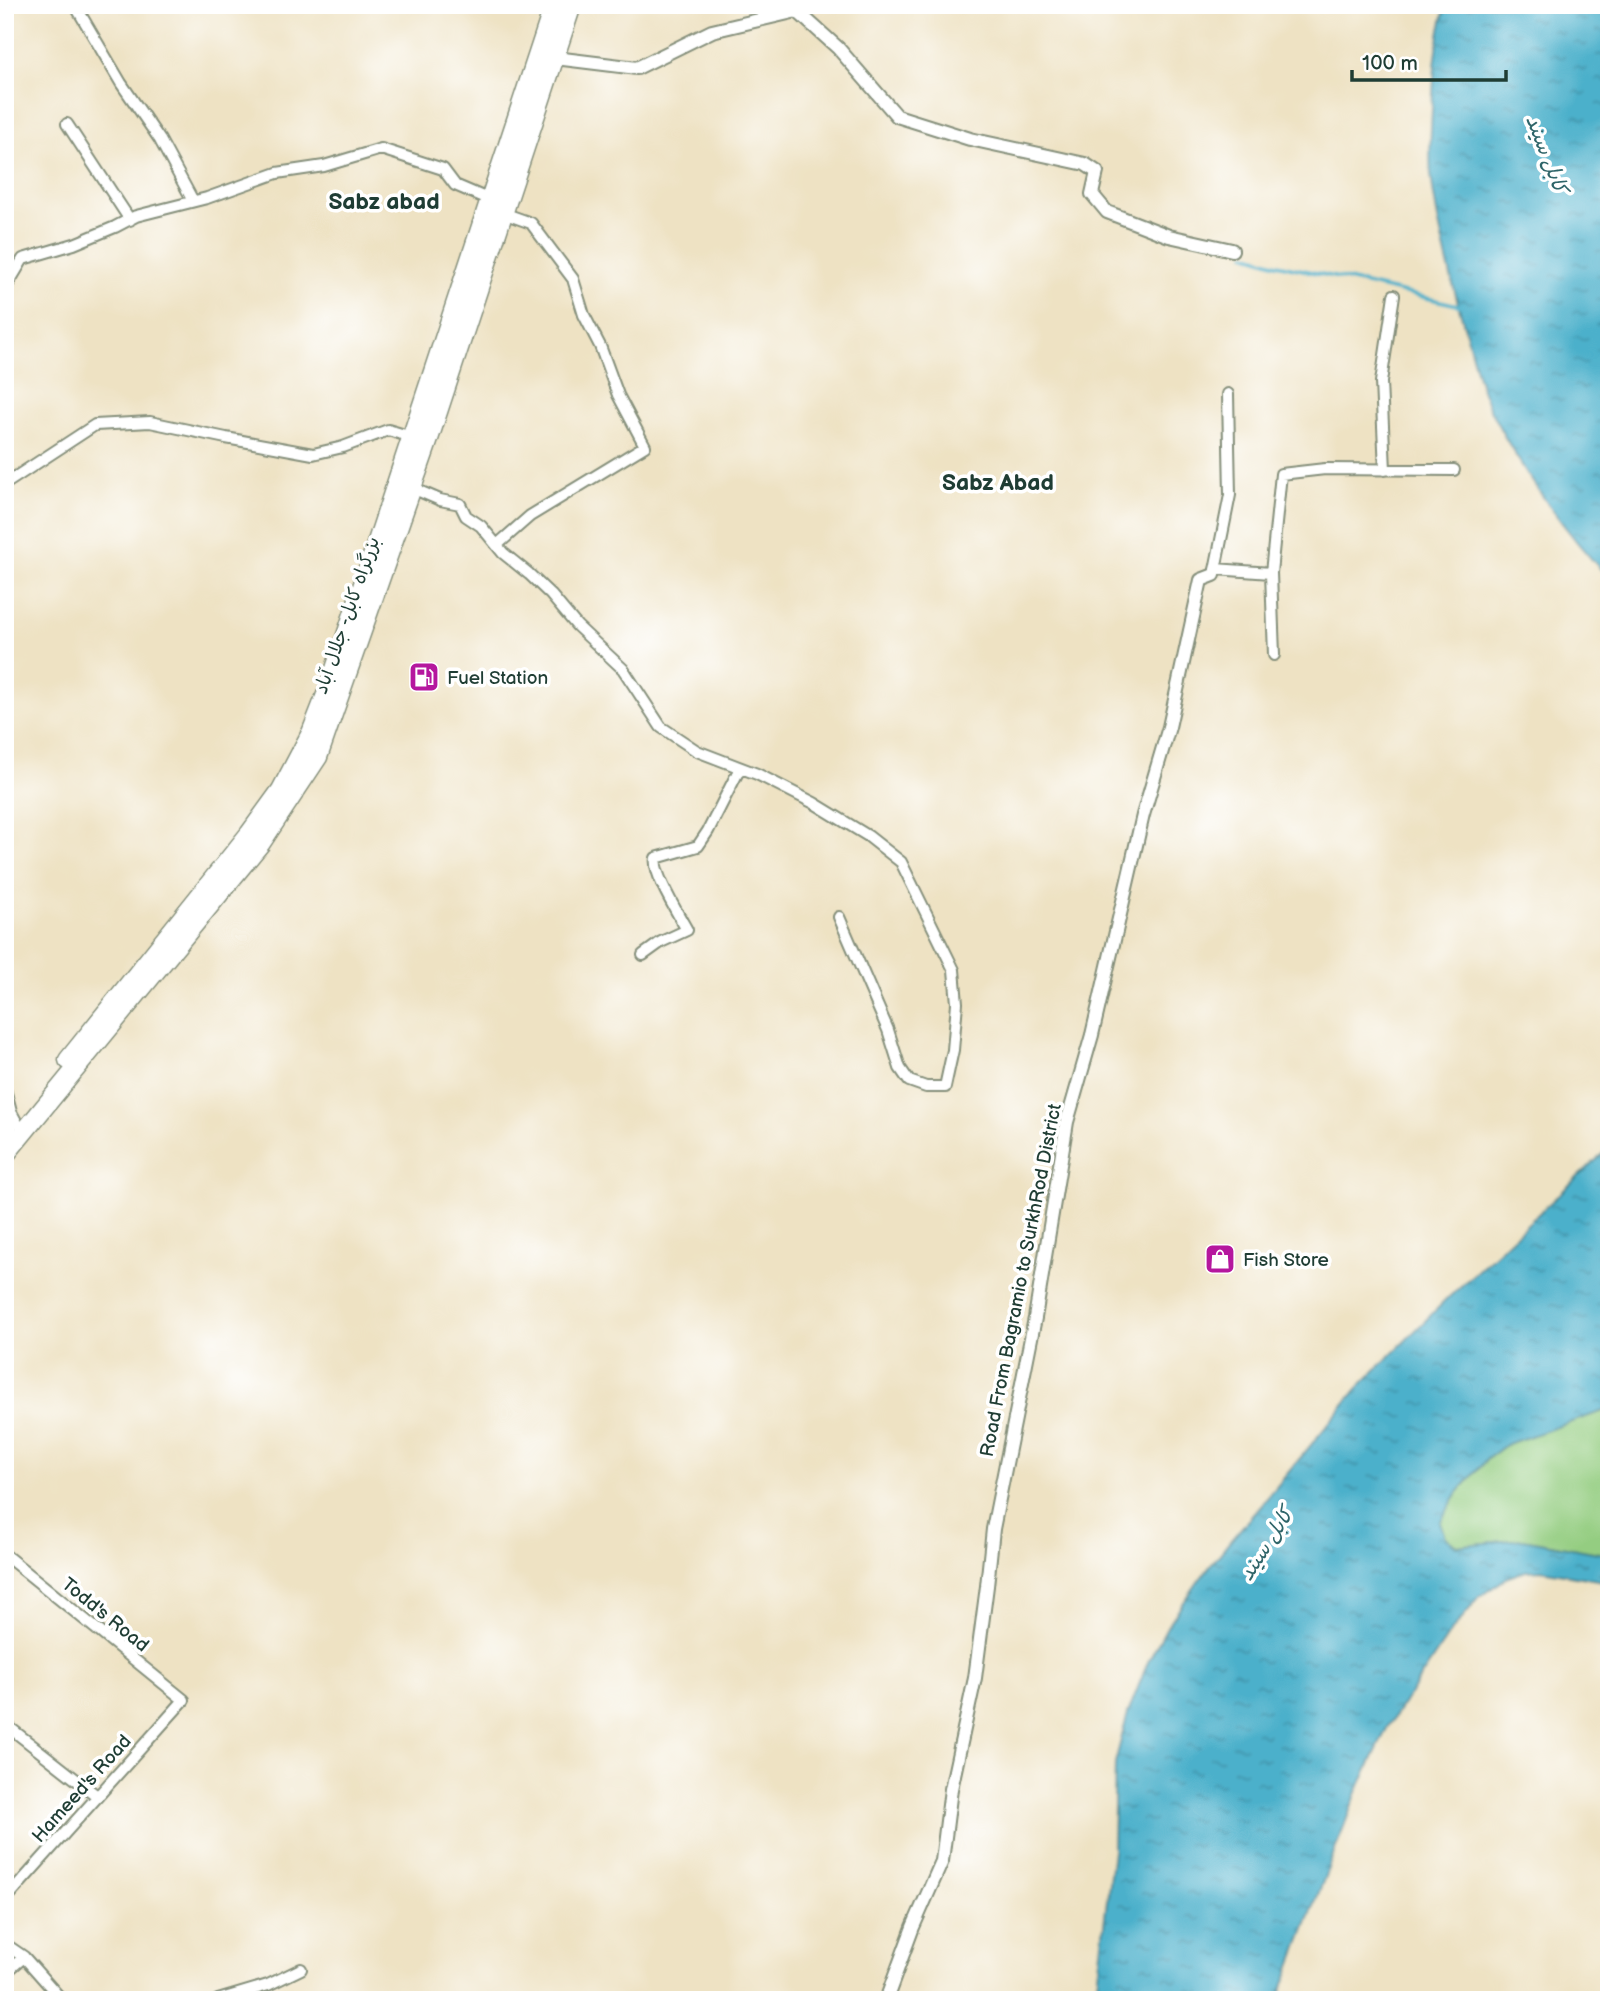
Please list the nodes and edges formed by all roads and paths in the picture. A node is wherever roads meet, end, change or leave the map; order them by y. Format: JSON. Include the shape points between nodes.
{"nodes":[{"id":1,"x":75,"y":5,"type":"edge"},
{"id":2,"x":554,"y":5,"type":"edge"},
{"id":3,"x":572,"y":5,"type":"edge"},
{"id":4,"x":555,"y":58,"type":"junction"},
{"id":5,"x":67,"y":124,"type":"dead end"},
{"id":6,"x":490,"y":200,"type":"junction"},
{"id":7,"x":193,"y":201,"type":"junction"},
{"id":8,"x":503,"y":213,"type":"junction"},
{"id":9,"x":130,"y":220,"type":"junction"},
{"id":10,"x":1232,"y":250,"type":"dead end"},
{"id":11,"x":5,"y":289,"type":"edge"},
{"id":12,"x":1394,"y":295,"type":"dead end"},
{"id":13,"x":1228,"y":394,"type":"dead end"},
{"id":14,"x":420,"y":440,"type":"junction"},
{"id":15,"x":1385,"y":470,"type":"junction"},
{"id":16,"x":1454,"y":470,"type":"dead end"},
{"id":17,"x":5,"y":484,"type":"edge"},
{"id":18,"x":412,"y":488,"type":"junction"},
{"id":19,"x":497,"y":545,"type":"junction"},
{"id":20,"x":1214,"y":572,"type":"junction"},
{"id":21,"x":1272,"y":573,"type":"junction"},
{"id":22,"x":1274,"y":655,"type":"dead end"},
{"id":23,"x":740,"y":768,"type":"junction"},
{"id":24,"x":839,"y":917,"type":"dead end"},
{"id":25,"x":643,"y":956,"type":"dead end"},
{"id":26,"x":5,"y":1089,"type":"edge"},
{"id":27,"x":17,"y":1123,"type":"junction"},
{"id":28,"x":5,"y":1138,"type":"edge"},
{"id":29,"x":5,"y":1155,"type":"edge"},
{"id":30,"x":5,"y":1555,"type":"edge"},
{"id":31,"x":184,"y":1700,"type":"joint"},
{"id":32,"x":5,"y":1724,"type":"edge"},
{"id":33,"x":97,"y":1796,"type":"junction"},
{"id":34,"x":5,"y":1900,"type":"edge"},
{"id":35,"x":5,"y":1944,"type":"edge"},
{"id":36,"x":24,"y":1957,"type":"junction"},
{"id":37,"x":301,"y":1969,"type":"dead end"},
{"id":38,"x":5,"y":1973,"type":"edge"},
{"id":39,"x":62,"y":2000,"type":"edge"},
{"id":40,"x":218,"y":2000,"type":"edge"},
{"id":41,"x":886,"y":2000,"type":"edge"}],
"edges":[{"from":1,"to":7,"type":"street"},
{"from":2,"to":6,"type":"highway","name":"بزرگراه کابل- جلال آباد"},
{"from":3,"to":4,"type":"highway","name":"بزرگراه کابل- جلال آباد"},
{"from":4,"to":8,"type":"highway","name":"بزرگراه کابل- جلال آباد"},
{"from":4,"to":10,"type":"street","via":[[637,68],[712,30],[797,11],[838,48],[897,116],[970,139],[1085,164],[1097,172],[1092,194],[1107,212],[1168,236]]},
{"from":5,"to":9,"type":"street"},
{"from":6,"to":7,"type":"street","via":[[455,185],[443,169],[381,149],[324,166],[277,173]]},
{"from":6,"to":14,"type":"highway","name":"بزرگراه کابل- جلال آباد"},
{"from":7,"to":9,"type":"street"},
{"from":8,"to":14,"type":"highway","name":"بزرگراه کابل- جلال آباد"},
{"from":8,"to":19,"type":"street","via":[[531,223],[573,279],[618,395],[645,446],[530,516]]},
{"from":9,"to":11,"type":"street","via":[[23,259]]},
{"from":12,"to":15,"type":"street","via":[[1381,382]]},
{"from":13,"to":20,"type":"street","via":[[1230,495]]},
{"from":14,"to":17,"type":"street","via":[[388,430],[313,454],[150,422],[95,425]]},
{"from":14,"to":18,"type":"highway","name":"بزرگراه کابل- جلال آباد"},
{"from":14,"to":27,"type":"highway","name":"بزرگراه کابل- جلال آباد","via":[[311,733],[281,790]]},
{"from":15,"to":16,"type":"street"},
{"from":15,"to":21,"type":"street","via":[[1281,474]]},
{"from":18,"to":19,"type":"street","via":[[460,504],[466,516]]},
{"from":18,"to":29,"type":"highway","name":"بزرگراه کابل- جلال آباد","via":[[318,757],[261,843]]},
{"from":19,"to":23,"type":"street","via":[[623,668],[661,727],[697,751]]},
{"from":20,"to":21,"type":"street"},
{"from":20,"to":41,"type":"street","name":"Road From Bagramio to SurkhRod District","via":[[1201,580],[1169,727],[1068,1122],[993,1529],[975,1678],[951,1789],[942,1861]]},
{"from":21,"to":22,"type":"street"},
{"from":23,"to":24,"type":"street","via":[[814,803],[901,862],[954,970],[953,1050],[944,1087],[909,1081],[900,1068]]},
{"from":23,"to":25,"type":"street","via":[[698,846],[656,858],[654,864],[687,930]]},
{"from":26,"to":27,"type":"street"},
{"from":27,"to":28,"type":"highway","name":"بزرگراه کابل- جلال آباد"},
{"from":30,"to":31,"type":"street","name":"Todd's Road"},
{"from":31,"to":33,"type":"street","name":"Hameed's Road"},
{"from":32,"to":33,"type":"street"},
{"from":33,"to":34,"type":"street","name":"Hameed's Road"},
{"from":35,"to":36,"type":"street"},
{"from":36,"to":38,"type":"street"},
{"from":36,"to":39,"type":"street"},
{"from":37,"to":40,"type":"street"}]}
